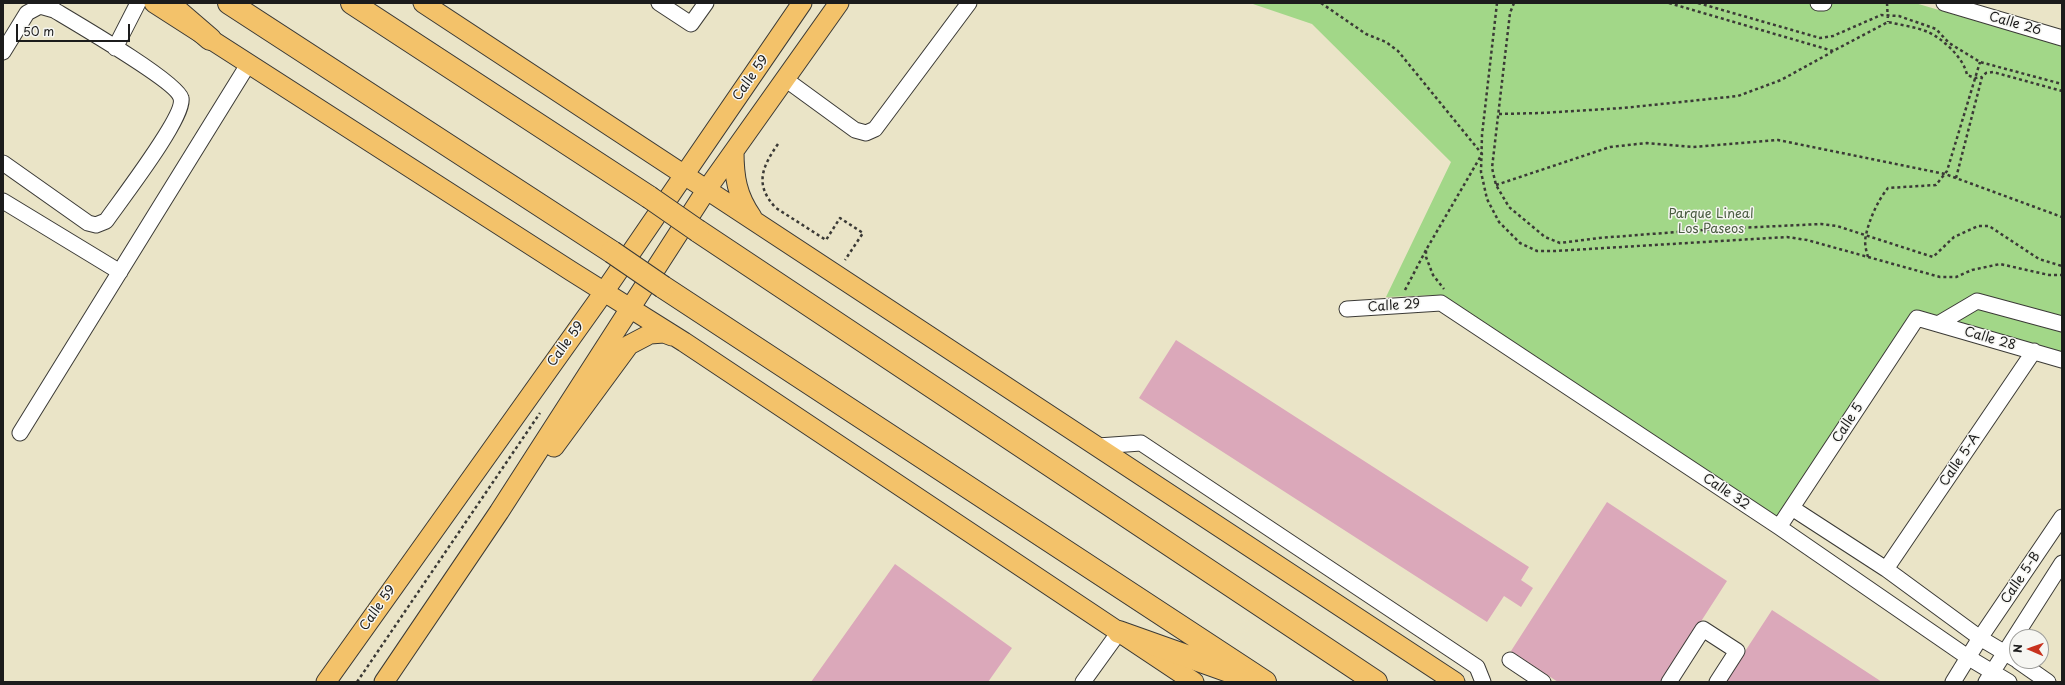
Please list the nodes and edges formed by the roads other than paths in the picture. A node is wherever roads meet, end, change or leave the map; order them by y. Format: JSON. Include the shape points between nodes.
{"nodes":[{"id":1,"x":138,"y":3,"type":"edge"},
{"id":2,"x":154,"y":3,"type":"edge"},
{"id":3,"x":168,"y":3,"type":"edge"},
{"id":4,"x":229,"y":3,"type":"edge"},
{"id":5,"x":352,"y":3,"type":"edge"},
{"id":6,"x":423,"y":3,"type":"edge"},
{"id":7,"x":659,"y":3,"type":"edge"},
{"id":8,"x":706,"y":3,"type":"edge"},
{"id":9,"x":802,"y":3,"type":"edge"},
{"id":10,"x":839,"y":3,"type":"edge"},
{"id":11,"x":970,"y":3,"type":"edge"},
{"id":12,"x":1818,"y":3,"type":"edge"},
{"id":13,"x":1824,"y":3,"type":"edge"},
{"id":14,"x":1944,"y":3,"type":"edge"},
{"id":15,"x":1984,"y":9,"type":"edge"},
{"id":16,"x":210,"y":38,"type":"junction"},
{"id":17,"x":2062,"y":38,"type":"edge"},
{"id":18,"x":114,"y":48,"type":"junction"},
{"id":19,"x":3,"y":52,"type":"edge"},
{"id":20,"x":249,"y":63,"type":"junction"},
{"id":21,"x":785,"y":79,"type":"junction"},
{"id":22,"x":734,"y":152,"type":"junction"},
{"id":23,"x":3,"y":163,"type":"edge"},
{"id":24,"x":684,"y":174,"type":"junction"},
{"id":25,"x":707,"y":190,"type":"junction"},
{"id":26,"x":3,"y":201,"type":"edge"},
{"id":27,"x":757,"y":223,"type":"junction"},
{"id":28,"x":120,"y":272,"type":"junction"},
{"id":29,"x":604,"y":292,"type":"junction"},
{"id":30,"x":1444,"y":305,"type":"joint"},
{"id":31,"x":631,"y":308,"type":"junction"},
{"id":32,"x":1347,"y":309,"type":"dead end"},
{"id":33,"x":1917,"y":318,"type":"joint"},
{"id":34,"x":1938,"y":324,"type":"junction"},
{"id":35,"x":2062,"y":324,"type":"edge"},
{"id":36,"x":684,"y":342,"type":"junction"},
{"id":37,"x":2034,"y":352,"type":"junction"},
{"id":38,"x":2062,"y":360,"type":"edge"},
{"id":39,"x":20,"y":433,"type":"dead end"},
{"id":40,"x":1098,"y":446,"type":"junction"},
{"id":41,"x":1792,"y":508,"type":"junction"},
{"id":42,"x":499,"y":512,"type":"junction"},
{"id":43,"x":2062,"y":517,"type":"edge"},
{"id":44,"x":1779,"y":527,"type":"junction"},
{"id":45,"x":2062,"y":563,"type":"edge"},
{"id":46,"x":1886,"y":570,"type":"junction"},
{"id":47,"x":1119,"y":632,"type":"junction"},
{"id":48,"x":1980,"y":638,"type":"junction"},
{"id":49,"x":2004,"y":651,"type":"junction"},
{"id":50,"x":2009,"y":655,"type":"edge"},
{"id":51,"x":1969,"y":658,"type":"junction"},
{"id":52,"x":1510,"y":660,"type":"dead end"},
{"id":53,"x":2029,"y":669,"type":"edge"},
{"id":54,"x":1989,"y":677,"type":"edge"},
{"id":55,"x":326,"y":682,"type":"edge"},
{"id":56,"x":384,"y":682,"type":"edge"},
{"id":57,"x":1083,"y":682,"type":"edge"},
{"id":58,"x":1194,"y":682,"type":"edge"},
{"id":59,"x":1261,"y":682,"type":"edge"},
{"id":60,"x":1265,"y":682,"type":"edge"},
{"id":61,"x":1376,"y":682,"type":"edge"},
{"id":62,"x":1455,"y":682,"type":"edge"},
{"id":63,"x":1483,"y":682,"type":"edge"},
{"id":64,"x":1543,"y":682,"type":"edge"},
{"id":65,"x":1669,"y":682,"type":"edge"},
{"id":66,"x":1717,"y":682,"type":"edge"},
{"id":67,"x":1954,"y":682,"type":"edge"},
{"id":68,"x":2009,"y":682,"type":"edge"},
{"id":69,"x":2048,"y":682,"type":"edge"}],
"edges":[{"from":1,"to":18,"type":"street"},
{"from":2,"to":16,"type":"main road"},
{"from":3,"to":16,"type":"highway"},
{"from":4,"to":60,"type":"highway","bridge":true},
{"from":5,"to":61,"type":"highway","bridge":true},
{"from":6,"to":24,"type":"main road"},
{"from":7,"to":8,"type":"street","via":[[691,24]]},
{"from":9,"to":24,"type":"main road","name":"Calle 59"},
{"from":10,"to":21,"type":"main road"},
{"from":11,"to":21,"type":"street","via":[[875,129],[866,133],[855,130]]},
{"from":12,"to":13,"type":"street"},
{"from":14,"to":15,"type":"street","name":"Calle 26"},
{"from":15,"to":17,"type":"street","name":"Calle 26"},
{"from":16,"to":20,"type":"main road"},
{"from":18,"to":19,"type":"street","via":[[54,10],[40,6],[27,13]]},
{"from":18,"to":23,"type":"street","via":[[143,65],[178,91],[182,98],[181,108],[161,144],[106,221],[96,225],[88,223]]},
{"from":20,"to":28,"type":"street"},
{"from":20,"to":29,"type":"main road"},
{"from":21,"to":22,"type":"main road"},
{"from":22,"to":25,"type":"main road"},
{"from":22,"to":27,"type":"main road","via":[[738,194]]},
{"from":24,"to":25,"type":"main road"},
{"from":24,"to":29,"type":"main road","name":"Calle 59"},
{"from":25,"to":27,"type":"main road"},
{"from":25,"to":31,"type":"main road"},
{"from":26,"to":28,"type":"street"},
{"from":27,"to":40,"type":"main road"},
{"from":28,"to":39,"type":"street"},
{"from":29,"to":31,"type":"main road"},
{"from":29,"to":55,"type":"main road","name":"Calle 59"},
{"from":30,"to":32,"type":"street","name":"Calle 29"},
{"from":30,"to":44,"type":"street","name":"Calle 32"},
{"from":31,"to":36,"type":"main road"},
{"from":31,"to":42,"type":"main road"},
{"from":33,"to":34,"type":"street","name":"Calle 28"},
{"from":33,"to":41,"type":"street","name":"Calle 5"},
{"from":34,"to":35,"type":"street","via":[[1977,301]]},
{"from":34,"to":37,"type":"street","name":"Calle 28"},
{"from":36,"to":42,"type":"main road","via":[[664,333],[650,334],[629,345],[561,439]]},
{"from":36,"to":47,"type":"main road"},
{"from":37,"to":38,"type":"street","name":"Calle 28"},
{"from":37,"to":46,"type":"street","name":"Calle 5-A"},
{"from":40,"to":62,"type":"main road"},
{"from":40,"to":63,"type":"street","via":[[1141,443],[1477,667]]},
{"from":41,"to":44,"type":"street","name":"Calle 5"},
{"from":41,"to":46,"type":"street"},
{"from":42,"to":56,"type":"main road"},
{"from":43,"to":48,"type":"street","name":"Calle 5-B"},
{"from":44,"to":51,"type":"street","name":"Calle 32"},
{"from":45,"to":49,"type":"street","name":"Calle 5-B"},
{"from":46,"to":48,"type":"street"},
{"from":47,"to":57,"type":"street"},
{"from":47,"to":58,"type":"main road"},
{"from":47,"to":59,"type":"highway"},
{"from":48,"to":49,"type":"street"},
{"from":48,"to":51,"type":"street","name":"Calle 5-B"},
{"from":49,"to":50,"type":"street"},
{"from":49,"to":54,"type":"street","name":"Calle 5-B"},
{"from":51,"to":54,"type":"street","name":"Calle 32"},
{"from":51,"to":67,"type":"street","name":"Calle 5-B"},
{"from":52,"to":64,"type":"street"},
{"from":53,"to":69,"type":"street"},
{"from":54,"to":68,"type":"street","name":"Calle 32"},
{"from":65,"to":66,"type":"street","via":[[1703,629],[1737,651]]}]}
